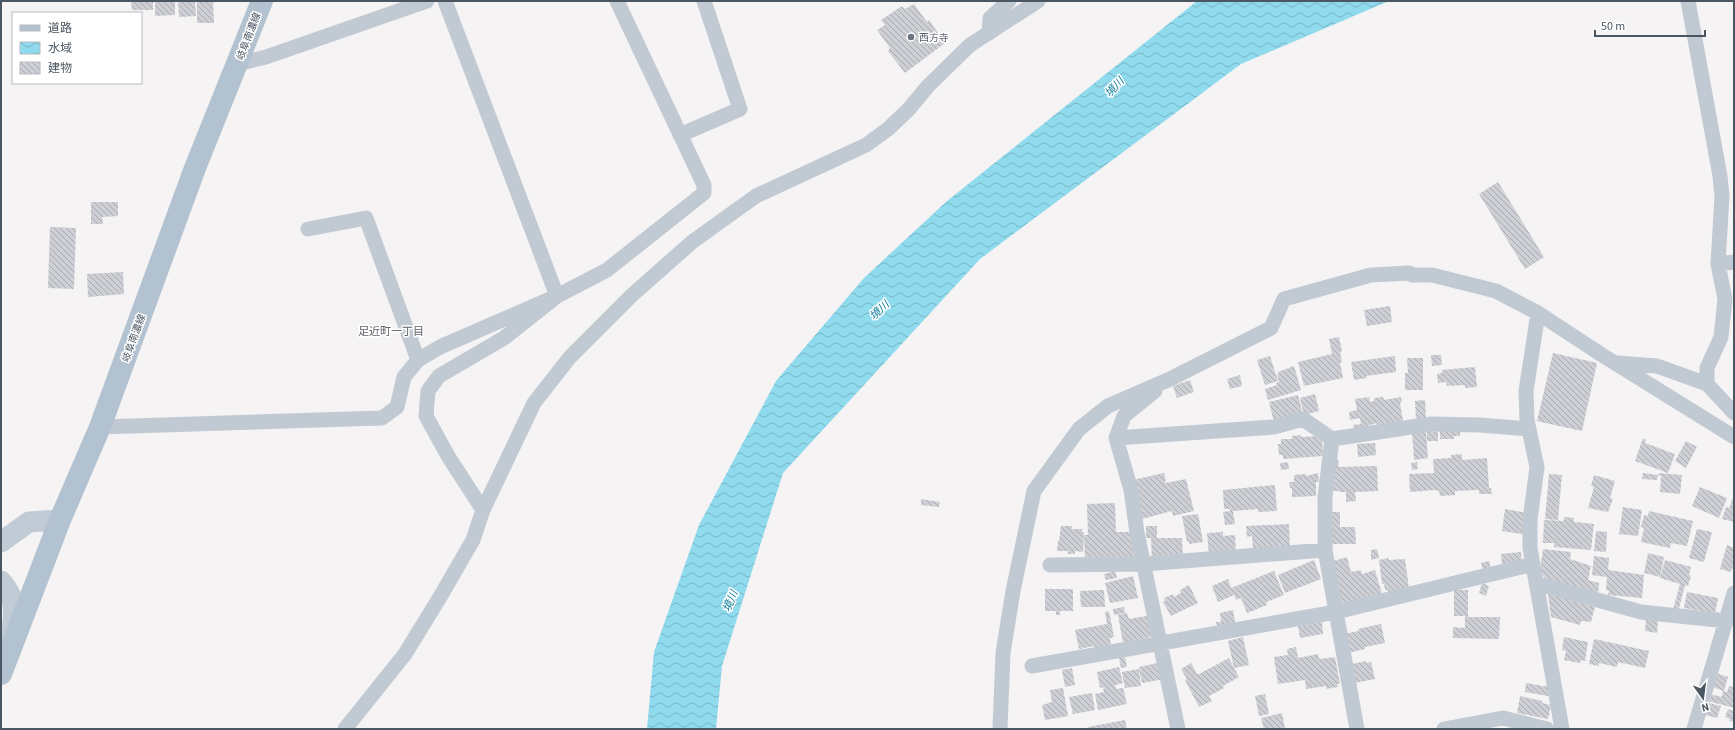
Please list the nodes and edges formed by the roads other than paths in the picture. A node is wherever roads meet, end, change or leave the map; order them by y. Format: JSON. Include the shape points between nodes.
{"nodes":[{"id":1,"x":262,"y":1,"type":"edge"},
{"id":2,"x":427,"y":1,"type":"edge"},
{"id":3,"x":446,"y":1,"type":"edge"},
{"id":4,"x":617,"y":1,"type":"edge"},
{"id":5,"x":704,"y":1,"type":"edge"},
{"id":6,"x":1009,"y":1,"type":"edge"},
{"id":7,"x":1038,"y":1,"type":"edge"},
{"id":8,"x":1688,"y":1,"type":"edge"},
{"id":9,"x":988,"y":33,"type":"junction"},
{"id":10,"x":237,"y":64,"type":"junction"},
{"id":11,"x":680,"y":135,"type":"junction"},
{"id":12,"x":308,"y":229,"type":"dead end"},
{"id":13,"x":1734,"y":262,"type":"edge"},
{"id":14,"x":1718,"y":264,"type":"junction"},
{"id":15,"x":557,"y":296,"type":"junction"},
{"id":16,"x":1538,"y":313,"type":"junction"},
{"id":17,"x":418,"y":360,"type":"junction"},
{"id":18,"x":1614,"y":362,"type":"junction"},
{"id":19,"x":1168,"y":380,"type":"junction"},
{"id":20,"x":1706,"y":384,"type":"junction"},
{"id":21,"x":1734,"y":413,"type":"edge"},
{"id":22,"x":100,"y":427,"type":"junction"},
{"id":23,"x":1528,"y":429,"type":"junction"},
{"id":24,"x":1734,"y":437,"type":"edge"},
{"id":25,"x":1116,"y":438,"type":"junction"},
{"id":26,"x":1332,"y":439,"type":"junction"},
{"id":27,"x":483,"y":510,"type":"junction"},
{"id":28,"x":60,"y":520,"type":"junction"},
{"id":29,"x":1,"y":542,"type":"edge"},
{"id":30,"x":1325,"y":550,"type":"junction"},
{"id":31,"x":1144,"y":564,"type":"junction"},
{"id":32,"x":1533,"y":564,"type":"junction"},
{"id":33,"x":1050,"y":565,"type":"dead end"},
{"id":34,"x":1,"y":581,"type":"edge"},
{"id":35,"x":1536,"y":583,"type":"junction"},
{"id":36,"x":1734,"y":593,"type":"edge"},
{"id":37,"x":1336,"y":612,"type":"junction"},
{"id":38,"x":1727,"y":621,"type":"junction"},
{"id":39,"x":1160,"y":643,"type":"junction"},
{"id":40,"x":9,"y":654,"type":"junction"},
{"id":41,"x":1032,"y":666,"type":"dead end"},
{"id":42,"x":1,"y":674,"type":"edge"},
{"id":43,"x":345,"y":729,"type":"edge"},
{"id":44,"x":1000,"y":729,"type":"edge"},
{"id":45,"x":1178,"y":729,"type":"edge"},
{"id":46,"x":1357,"y":729,"type":"edge"},
{"id":47,"x":1444,"y":729,"type":"edge"},
{"id":48,"x":1547,"y":729,"type":"edge"},
{"id":49,"x":1562,"y":729,"type":"edge"},
{"id":50,"x":1694,"y":729,"type":"edge"}],
"edges":[{"from":1,"to":10,"type":"main road","name":"岐阜南濃線"},
{"from":2,"to":10,"type":"street","via":[[266,57]]},
{"from":3,"to":15,"type":"street"},
{"from":4,"to":11,"type":"street"},
{"from":5,"to":11,"type":"street","via":[[740,109]]},
{"from":6,"to":9,"type":"street","via":[[990,18]]},
{"from":7,"to":9,"type":"street"},
{"from":8,"to":14,"type":"street","via":[[1720,176],[1722,196]]},
{"from":9,"to":27,"type":"street","via":[[949,63],[888,129],[866,145],[756,196],[692,242],[632,296],[570,357],[534,403]]},
{"from":10,"to":22,"type":"main road","name":"岐阜南濃線","via":[[195,168]]},
{"from":11,"to":15,"type":"street","via":[[704,185],[704,193],[607,270]]},
{"from":12,"to":17,"type":"street","via":[[366,218]]},
{"from":13,"to":14,"type":"street"},
{"from":14,"to":20,"type":"street","via":[[1725,299],[1721,337],[1707,368]]},
{"from":15,"to":17,"type":"street","via":[[440,347]]},
{"from":15,"to":27,"type":"street","via":[[504,338],[439,376],[428,392],[426,416]]},
{"from":16,"to":18,"type":"street"},
{"from":16,"to":19,"type":"street","via":[[1496,291],[1432,275],[1372,275],[1284,300],[1271,328]]},
{"from":16,"to":23,"type":"street","via":[[1526,391]]},
{"from":17,"to":22,"type":"street","via":[[404,377],[397,407],[382,418]]},
{"from":18,"to":20,"type":"street","via":[[1657,366]]},
{"from":18,"to":24,"type":"street"},
{"from":19,"to":25,"type":"street","via":[[1124,416]]},
{"from":19,"to":44,"type":"street","via":[[1108,406],[1079,428],[1034,491],[1003,653]]},
{"from":20,"to":21,"type":"street"},
{"from":22,"to":28,"type":"main road","name":"岐阜南濃線"},
{"from":23,"to":26,"type":"street","via":[[1431,424]]},
{"from":23,"to":32,"type":"street","via":[[1537,467],[1530,520]]},
{"from":25,"to":26,"type":"street","via":[[1274,427],[1303,419]]},
{"from":25,"to":31,"type":"street","via":[[1131,490]]},
{"from":26,"to":30,"type":"street","via":[[1325,497]]},
{"from":27,"to":43,"type":"street","via":[[473,540],[405,654]]},
{"from":28,"to":29,"type":"main road","via":[[29,522]]},
{"from":28,"to":40,"type":"main road","name":"岐阜南濃線"},
{"from":30,"to":31,"type":"street"},
{"from":30,"to":37,"type":"street"},
{"from":31,"to":33,"type":"street"},
{"from":31,"to":39,"type":"street"},
{"from":32,"to":35,"type":"street"},
{"from":32,"to":37,"type":"street"},
{"from":34,"to":40,"type":"main road","via":[[12,596],[14,612]]},
{"from":35,"to":38,"type":"street","via":[[1641,612]]},
{"from":35,"to":49,"type":"street"},
{"from":36,"to":38,"type":"street"},
{"from":37,"to":39,"type":"street"},
{"from":37,"to":46,"type":"street"},
{"from":38,"to":50,"type":"street"},
{"from":39,"to":41,"type":"street"},
{"from":39,"to":45,"type":"street"},
{"from":40,"to":42,"type":"main road","name":"岐阜南濃線"},
{"from":47,"to":48,"type":"street","via":[[1502,718]]}]}
